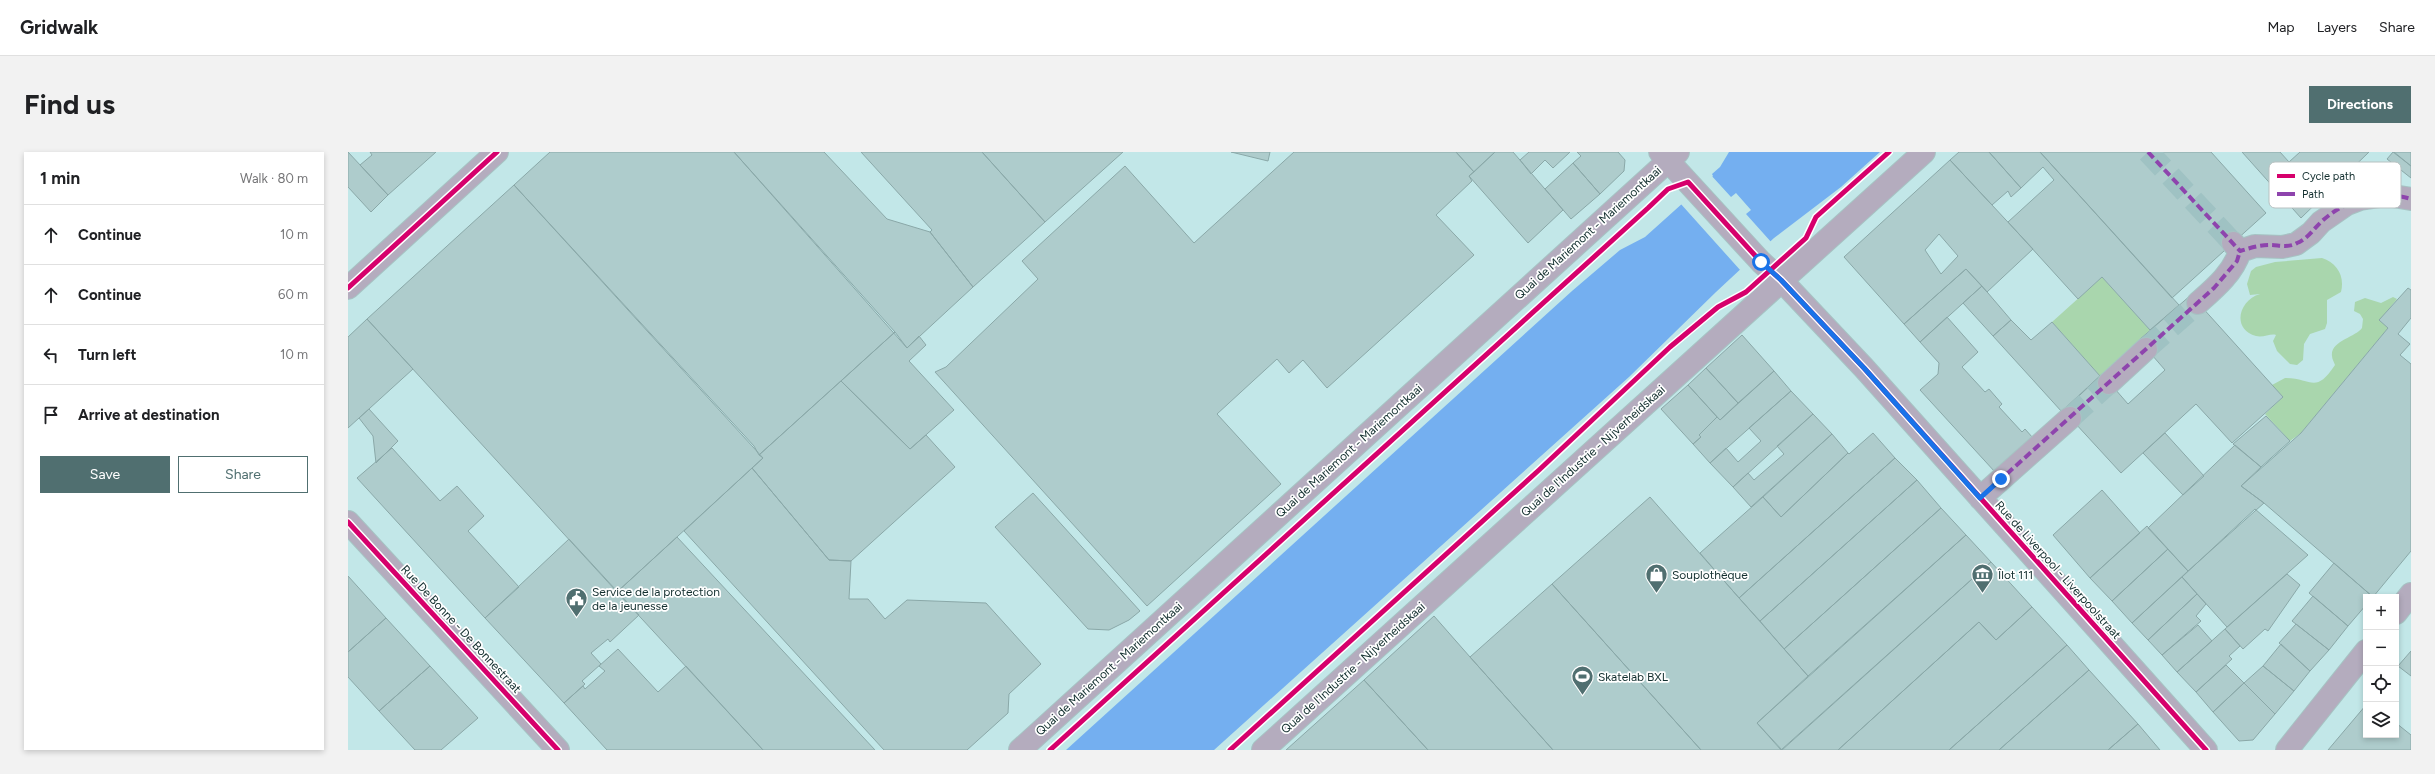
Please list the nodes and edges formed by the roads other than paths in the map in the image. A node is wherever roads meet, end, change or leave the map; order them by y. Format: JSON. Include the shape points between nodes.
{"nodes":[{"id":1,"x":497,"y":152,"type":"edge"},
{"id":2,"x":1924,"y":152,"type":"edge"},
{"id":3,"x":1669,"y":155,"type":"edge"},
{"id":4,"x":2401,"y":197,"type":"edge"},
{"id":5,"x":2411,"y":199,"type":"edge"},
{"id":6,"x":2341,"y":208,"type":"edge"},
{"id":7,"x":1781,"y":280,"type":"junction"},
{"id":8,"x":348,"y":288,"type":"edge"},
{"id":9,"x":2198,"y":303,"type":"tunnel mouth"},
{"id":10,"x":2146,"y":349,"type":"tunnel mouth"},
{"id":11,"x":2109,"y":382,"type":"tunnel mouth"},
{"id":12,"x":2070,"y":418,"type":"tunnel mouth"},
{"id":13,"x":1980,"y":498,"type":"junction"},
{"id":14,"x":348,"y":522,"type":"edge"},
{"id":15,"x":2411,"y":594,"type":"edge"},
{"id":16,"x":2399,"y":609,"type":"edge"},
{"id":17,"x":2363,"y":655,"type":"edge"},
{"id":18,"x":558,"y":750,"type":"edge"},
{"id":19,"x":1020,"y":750,"type":"edge"},
{"id":20,"x":1263,"y":750,"type":"edge"},
{"id":21,"x":2206,"y":750,"type":"edge"},
{"id":22,"x":2287,"y":750,"type":"edge"}],
"edges":[{"from":1,"to":8,"type":"street"},
{"from":2,"to":7,"type":"street","name":"Quai de l'Industrie - Nijverheidskaai"},
{"from":3,"to":7,"type":"street","name":"Rue de Liverpool - Liverpoolstraat","via":[[1688,182],[1761,262]]},
{"from":3,"to":19,"type":"street","name":"Quai de Mariemont - Mariemontkaai"},
{"from":4,"to":5,"type":"street"},
{"from":6,"to":9,"type":"street","via":[[2296,244],[2282,247],[2236,247],[2236,261],[2223,280]]},
{"from":7,"to":13,"type":"street","name":"Rue de Liverpool - Liverpoolstraat"},
{"from":7,"to":20,"type":"street","name":"Quai de l'Industrie - Nijverheidskaai"},
{"from":10,"to":11,"type":"street"},
{"from":12,"to":13,"type":"street"},
{"from":13,"to":21,"type":"street","name":"Rue de Liverpool - Liverpoolstraat"},
{"from":14,"to":18,"type":"street","name":"Rue De Bonne - De Bonnestraat"},
{"from":15,"to":16,"type":"street"},
{"from":17,"to":22,"type":"street"}]}
